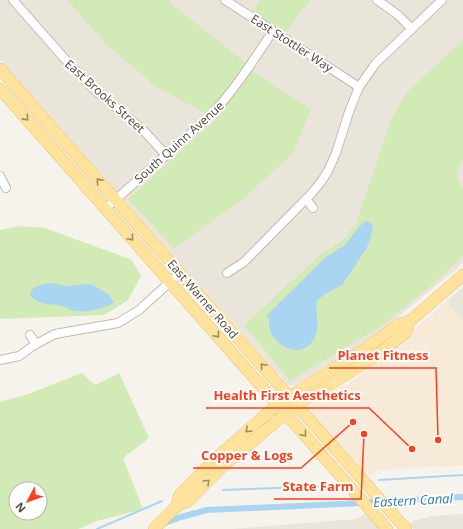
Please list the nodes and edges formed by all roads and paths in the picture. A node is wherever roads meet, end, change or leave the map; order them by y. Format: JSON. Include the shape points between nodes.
{"nodes":[{"id":1,"x":13,"y":0,"type":"edge"},
{"id":2,"x":225,"y":0,"type":"edge"},
{"id":3,"x":377,"y":0,"type":"edge"},
{"id":4,"x":442,"y":0,"type":"edge"},
{"id":5,"x":412,"y":29,"type":"junction"},
{"id":6,"x":273,"y":31,"type":"junction"},
{"id":7,"x":0,"y":69,"type":"edge"},
{"id":8,"x":4,"y":82,"type":"edge"},
{"id":9,"x":359,"y":87,"type":"junction"},
{"id":10,"x":0,"y":89,"type":"edge"},
{"id":11,"x":166,"y":155,"type":"junction"},
{"id":12,"x":0,"y":176,"type":"edge"},
{"id":13,"x":6,"y":188,"type":"dead end"},
{"id":14,"x":116,"y":199,"type":"junction"},
{"id":15,"x":306,"y":199,"type":"junction"},
{"id":16,"x":106,"y":208,"type":"junction"},
{"id":17,"x":313,"y":208,"type":"dead end"},
{"id":18,"x":180,"y":273,"type":"junction"},
{"id":19,"x":227,"y":273,"type":"dead end"},
{"id":20,"x":463,"y":275,"type":"edge"},
{"id":21,"x":170,"y":282,"type":"junction"},
{"id":22,"x":410,"y":321,"type":"junction"},
{"id":23,"x":30,"y":335,"type":"dead end"},
{"id":24,"x":36,"y":344,"type":"junction"},
{"id":25,"x":0,"y":360,"type":"edge"},
{"id":26,"x":290,"y":396,"type":"junction"},
{"id":27,"x":278,"y":405,"type":"junction"},
{"id":28,"x":298,"y":405,"type":"junction"},
{"id":29,"x":286,"y":414,"type":"junction"},
{"id":30,"x":177,"y":506,"type":"junction"},
{"id":31,"x":154,"y":529,"type":"edge"},
{"id":32,"x":388,"y":529,"type":"edge"},
{"id":33,"x":406,"y":529,"type":"edge"}],
"edges":[{"from":1,"to":11,"type":"street","name":"East Brooks Street","via":[[72,67],[97,92],[144,131]]},
{"from":2,"to":6,"type":"street","name":"East Stottler Way"},
{"from":3,"to":5,"type":"street"},
{"from":4,"to":5,"type":"street"},
{"from":5,"to":9,"type":"street","via":[[376,63]]},
{"from":6,"to":9,"type":"street","name":"East Stottler Way"},
{"from":6,"to":11,"type":"street","name":"South Quinn Avenue","via":[[224,102]]},
{"from":7,"to":8,"type":"main road","name":"East Warner Road"},
{"from":14,"to":8,"type":"main road","name":"East Warner Road","one_way":true},
{"from":9,"to":15,"type":"street","via":[[328,171]]},
{"from":10,"to":16,"type":"main road","name":"East Warner Road","one_way":true},
{"from":11,"to":14,"type":"street","name":"South Quinn Avenue"},
{"from":12,"to":13,"type":"street"},
{"from":14,"to":16,"type":"street","name":"South Quinn Avenue"},
{"from":14,"to":18,"type":"main road","name":"East Warner Road"},
{"from":15,"to":17,"type":"street"},
{"from":15,"to":19,"type":"street","via":[[244,262]]},
{"from":16,"to":21,"type":"main road","name":"East Warner Road","one_way":true},
{"from":18,"to":21,"type":"street"},
{"from":26,"to":18,"type":"main road","name":"East Warner Road","one_way":true},
{"from":20,"to":22,"type":"main road"},
{"from":21,"to":24,"type":"street","via":[[139,310],[118,323],[55,334]]},
{"from":21,"to":27,"type":"main road","name":"East Warner Road","one_way":true},
{"from":22,"to":26,"type":"main road","via":[[399,324]]},
{"from":22,"to":28,"type":"main road","via":[[406,332],[376,356]]},
{"from":23,"to":24,"type":"street"},
{"from":24,"to":25,"type":"street","via":[[19,356]]},
{"from":26,"to":27,"type":"main road"},
{"from":26,"to":28,"type":"main road","name":"East Warner Road"},
{"from":27,"to":29,"type":"main road","name":"East Warner Road"},
{"from":27,"to":30,"type":"main road","one_way":true,"via":[[215,459],[179,496]]},
{"from":28,"to":29,"type":"main road"},
{"from":28,"to":33,"type":"main road","name":"East Warner Road"},
{"from":30,"to":29,"type":"main road","one_way":true,"via":[[188,501],[222,467]]},
{"from":29,"to":32,"type":"main road","name":"East Warner Road","one_way":true},
{"from":30,"to":31,"type":"main road"}]}
